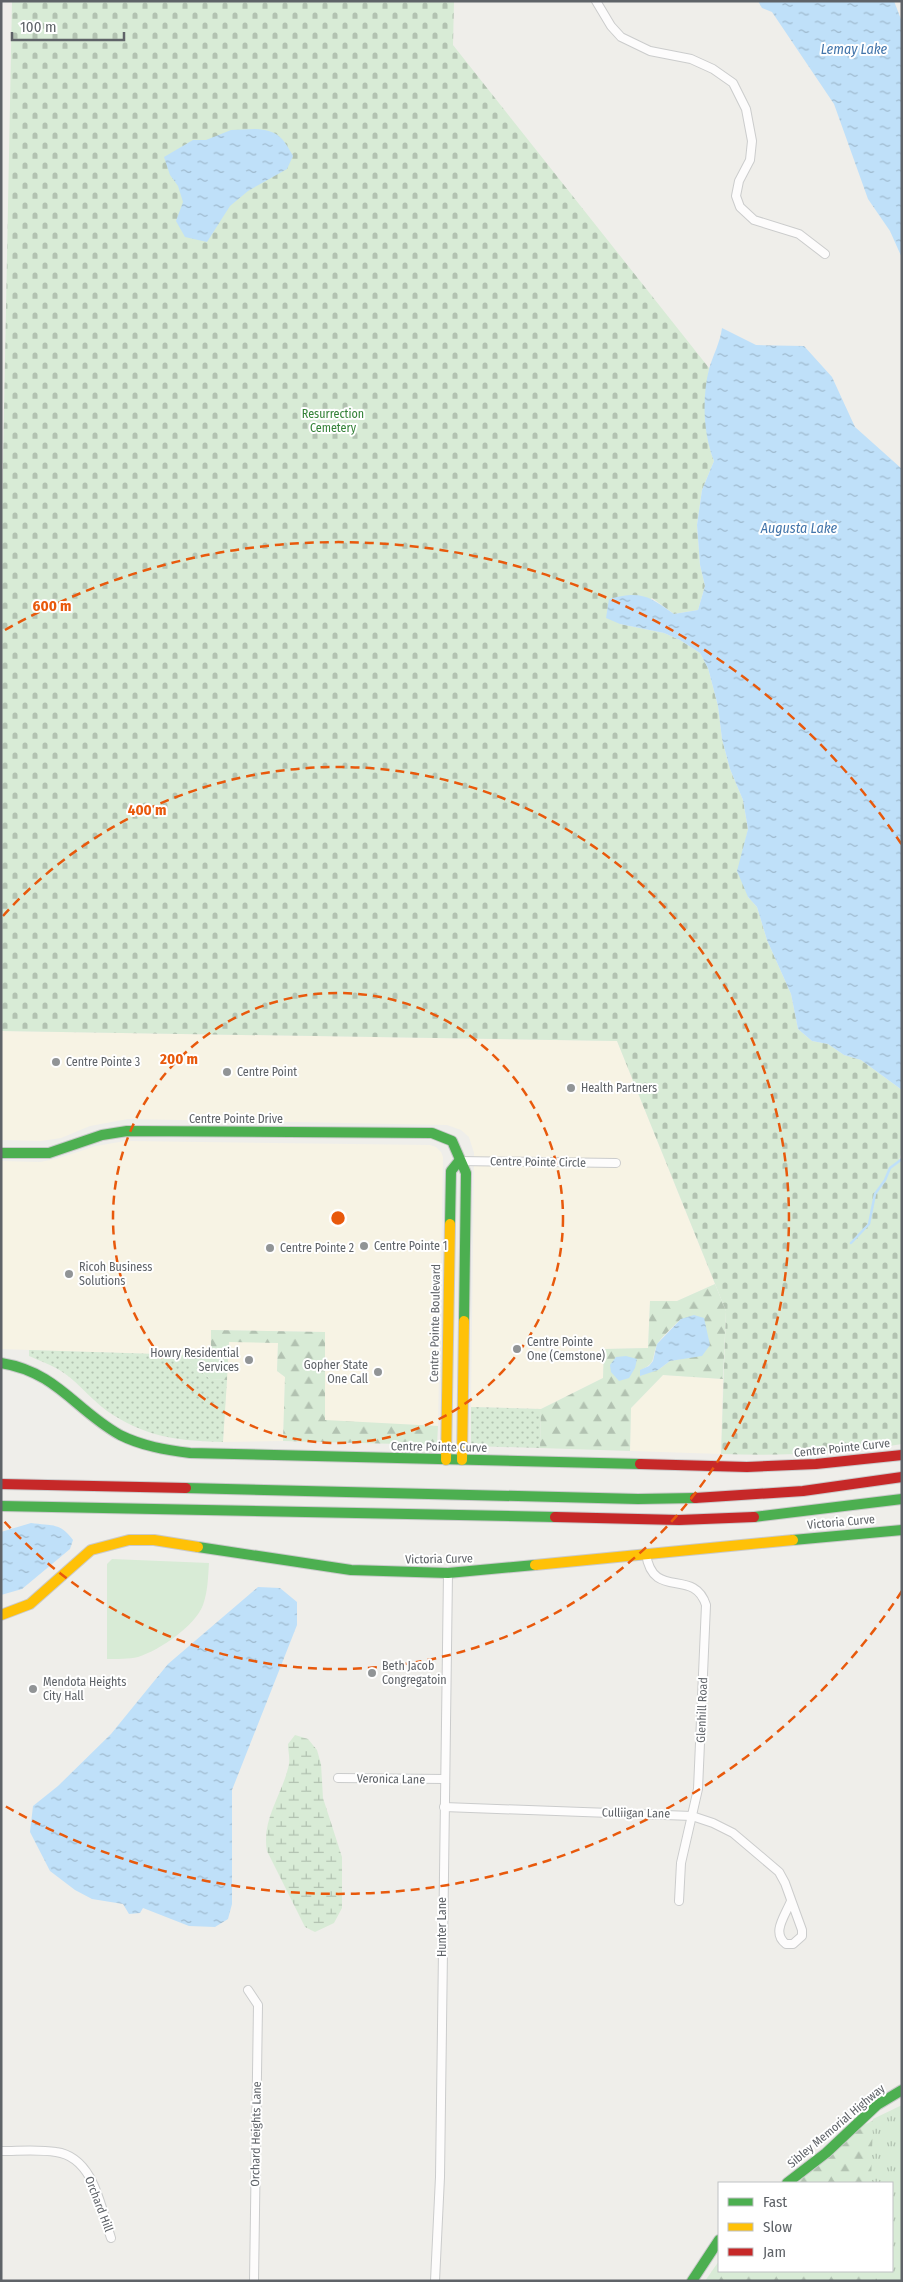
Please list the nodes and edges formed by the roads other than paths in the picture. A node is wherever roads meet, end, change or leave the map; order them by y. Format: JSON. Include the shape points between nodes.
{"nodes":[{"id":1,"x":596,"y":1,"type":"edge"},
{"id":2,"x":826,"y":254,"type":"dead end"},
{"id":3,"x":1,"y":1153,"type":"edge"},
{"id":4,"x":459,"y":1161,"type":"junction"},
{"id":5,"x":616,"y":1163,"type":"dead end"},
{"id":6,"x":1,"y":1363,"type":"edge"},
{"id":7,"x":902,"y":1455,"type":"edge"},
{"id":8,"x":446,"y":1460,"type":"junction"},
{"id":9,"x":462,"y":1460,"type":"junction"},
{"id":10,"x":902,"y":1477,"type":"edge"},
{"id":11,"x":1,"y":1484,"type":"edge"},
{"id":12,"x":902,"y":1499,"type":"edge"},
{"id":13,"x":1,"y":1506,"type":"edge"},
{"id":14,"x":902,"y":1530,"type":"edge"},
{"id":15,"x":646,"y":1554,"type":"junction"},
{"id":16,"x":448,"y":1573,"type":"junction"},
{"id":17,"x":1,"y":1615,"type":"edge"},
{"id":18,"x":338,"y":1778,"type":"dead end"},
{"id":19,"x":444,"y":1779,"type":"junction"},
{"id":20,"x":444,"y":1807,"type":"junction"},
{"id":21,"x":692,"y":1816,"type":"junction"},
{"id":22,"x":679,"y":1901,"type":"dead end"},
{"id":23,"x":791,"y":1901,"type":"junction"},
{"id":24,"x":248,"y":1990,"type":"dead end"},
{"id":25,"x":902,"y":2090,"type":"edge"},
{"id":26,"x":1,"y":2151,"type":"edge"},
{"id":27,"x":789,"y":2182,"type":"edge"},
{"id":28,"x":111,"y":2238,"type":"dead end"},
{"id":29,"x":718,"y":2242,"type":"edge"},
{"id":30,"x":254,"y":2281,"type":"edge"},
{"id":31,"x":435,"y":2281,"type":"edge"},
{"id":32,"x":692,"y":2281,"type":"edge"}],
"edges":[{"from":1,"to":2,"type":"street","via":[[621,37],[650,51],[691,59],[733,83],[746,109],[752,141],[750,160],[739,181],[736,196],[740,207],[754,220],[799,234]]},
{"from":3,"to":4,"type":"main road","name":"Centre Pointe Drive","via":[[49,1153],[102,1135],[127,1132],[432,1133],[452,1141]]},
{"from":4,"to":5,"type":"street","name":"Centre Pointe Circle"},
{"from":4,"to":8,"type":"main road","name":"Centre Pointe Boulevard","via":[[450,1171]]},
{"from":4,"to":9,"type":"main road","via":[[466,1173]]},
{"from":6,"to":8,"type":"main road","name":"Centre Pointe Curve","via":[[37,1372],[112,1430],[165,1451]]},
{"from":7,"to":9,"type":"main road","name":"Centre Pointe Curve","via":[[747,1467]]},
{"from":8,"to":9,"type":"main road","name":"Centre Pointe Curve"},
{"from":10,"to":11,"type":"main road","via":[[807,1491],[638,1499]]},
{"from":12,"to":13,"type":"main road","via":[[767,1516],[679,1520]]},
{"from":14,"to":15,"type":"main road","name":"Victoria Curve"},
{"from":15,"to":16,"type":"main road","name":"Victoria Curve"},
{"from":15,"to":21,"type":"street","name":"Glenhill Road","via":[[648,1566],[660,1580],[696,1588],[706,1605],[699,1772]]},
{"from":16,"to":17,"type":"main road","name":"Victoria Curve","via":[[351,1570],[154,1540],[129,1540],[91,1550],[30,1604]]},
{"from":16,"to":19,"type":"street","name":"Hunter Lane"},
{"from":18,"to":19,"type":"street","name":"Veronica Lane"},
{"from":19,"to":20,"type":"street","name":"Hunter Lane"},
{"from":20,"to":21,"type":"street","name":"Culliigan Lane"},
{"from":20,"to":31,"type":"street","name":"Hunter Lane","via":[[440,2177]]},
{"from":21,"to":22,"type":"street","name":"Glenhill Road","via":[[682,1863]]},
{"from":21,"to":23,"type":"street","name":"Culliigan Lane","via":[[733,1833],[764,1859],[779,1872]]},
{"from":23,"to":23,"type":"street","name":"Culliigan Lane","via":[[778,1932],[786,1944],[793,1944],[802,1936],[801,1923]]},
{"from":24,"to":30,"type":"street","name":"Orchard Heights Lane","via":[[258,2005]]},
{"from":25,"to":27,"type":"main road","name":"Sibley Memorial Highway","via":[[877,2105]]},
{"from":26,"to":28,"type":"street","name":"Orchard Hill","via":[[55,2152],[82,2165],[93,2184]]},
{"from":29,"to":32,"type":"main road"}]}
